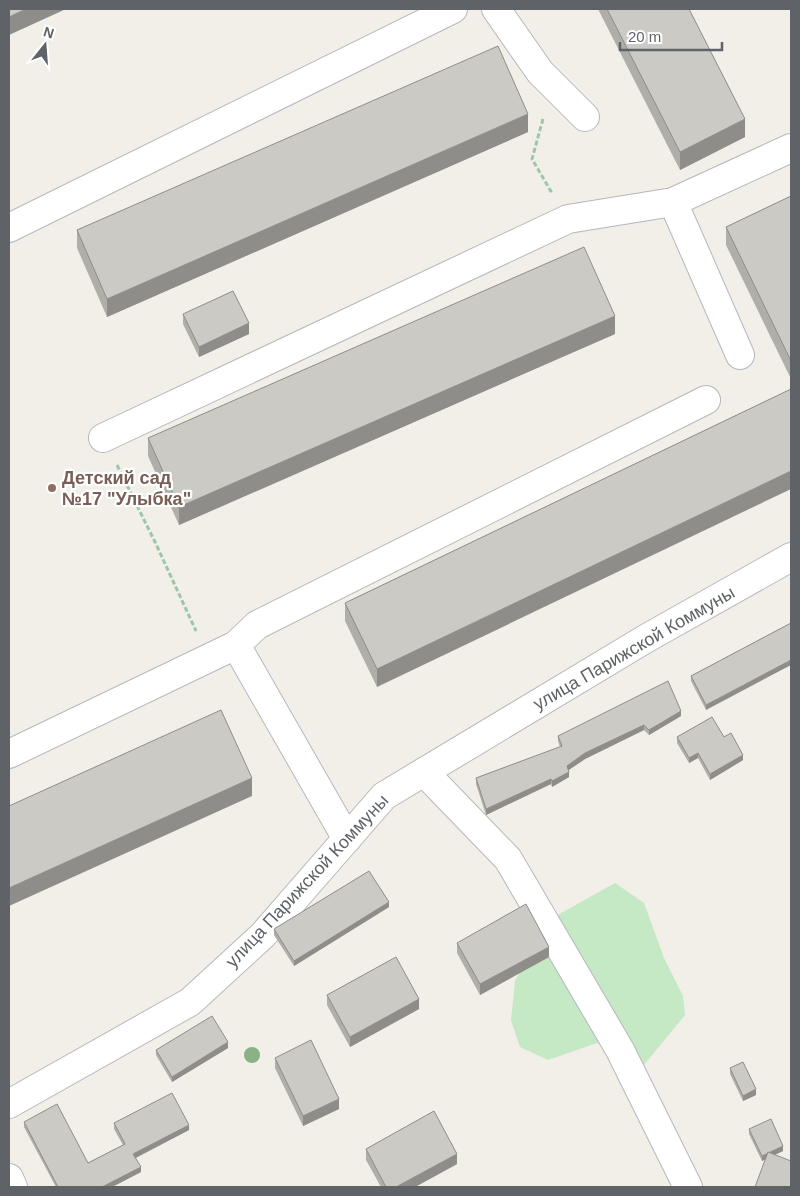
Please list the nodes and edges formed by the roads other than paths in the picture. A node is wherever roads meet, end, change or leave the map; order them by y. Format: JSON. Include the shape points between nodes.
{"nodes":[{"id":1,"x":453,"y":9,"type":"edge"},
{"id":2,"x":496,"y":9,"type":"edge"},
{"id":3,"x":585,"y":117,"type":"dead end"},
{"id":4,"x":791,"y":148,"type":"edge"},
{"id":5,"x":673,"y":202,"type":"junction"},
{"id":6,"x":9,"y":228,"type":"edge"},
{"id":7,"x":740,"y":355,"type":"dead end"},
{"id":8,"x":706,"y":400,"type":"dead end"},
{"id":9,"x":103,"y":438,"type":"road end"},
{"id":10,"x":791,"y":557,"type":"edge"},
{"id":11,"x":236,"y":645,"type":"junction"},
{"id":12,"x":9,"y":754,"type":"edge"},
{"id":13,"x":424,"y":772,"type":"junction"},
{"id":14,"x":347,"y":839,"type":"junction"},
{"id":15,"x":9,"y":1104,"type":"edge"},
{"id":16,"x":9,"y":1178,"type":"edge"},
{"id":17,"x":13,"y":1187,"type":"edge"},
{"id":18,"x":688,"y":1187,"type":"edge"}],
"edges":[{"from":1,"to":6,"type":"street"},
{"from":2,"to":3,"type":"street","via":[[540,72]]},
{"from":4,"to":5,"type":"street"},
{"from":5,"to":7,"type":"street"},
{"from":5,"to":9,"type":"street","via":[[568,219]]},
{"from":8,"to":11,"type":"street","via":[[257,625]]},
{"from":10,"to":13,"type":"street","name":"улица Парижской Коммуны","via":[[647,638]]},
{"from":11,"to":12,"type":"street"},
{"from":11,"to":14,"type":"street"},
{"from":13,"to":14,"type":"street","name":"улица Парижской Коммуны","via":[[384,796]]},
{"from":13,"to":18,"type":"street","via":[[508,859],[620,1050]]},
{"from":14,"to":15,"type":"street","name":"улица Парижской Коммуны","via":[[262,935],[190,1002]]},
{"from":16,"to":17,"type":"street"}]}
